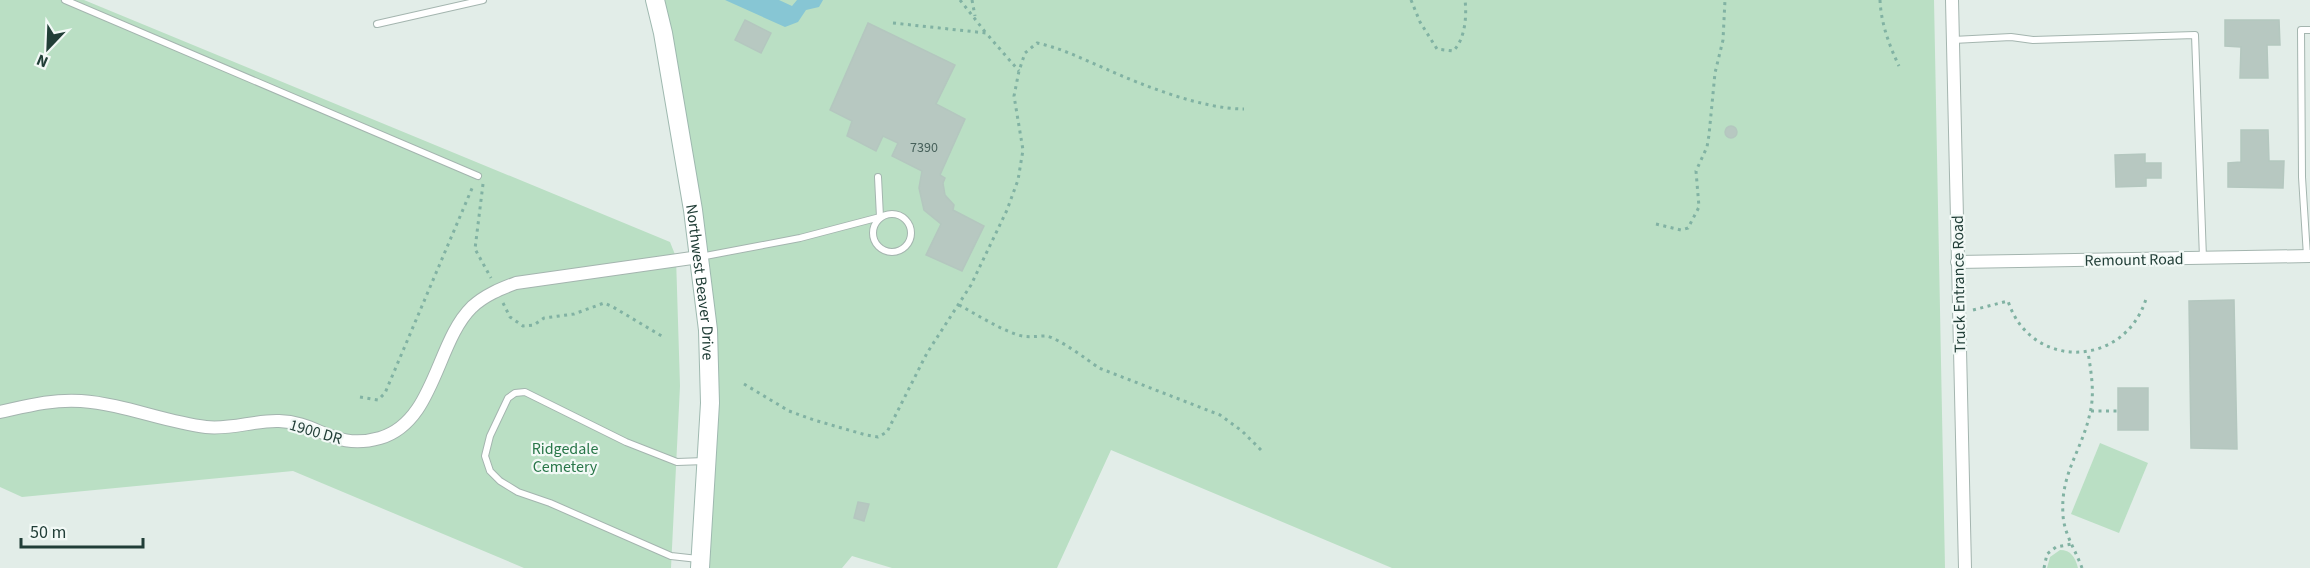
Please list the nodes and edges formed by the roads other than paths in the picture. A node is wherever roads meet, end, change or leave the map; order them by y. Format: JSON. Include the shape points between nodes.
{"nodes":[{"id":1,"x":65,"y":0,"type":"edge"},
{"id":2,"x":483,"y":0,"type":"edge"},
{"id":3,"x":655,"y":0,"type":"edge"},
{"id":4,"x":1952,"y":0,"type":"edge"},
{"id":5,"x":377,"y":24,"type":"dead end"},
{"id":6,"x":2310,"y":30,"type":"edge"},
{"id":7,"x":1953,"y":40,"type":"junction"},
{"id":8,"x":478,"y":176,"type":"road end"},
{"id":9,"x":878,"y":177,"type":"dead end"},
{"id":10,"x":880,"y":218,"type":"junction"},
{"id":11,"x":2308,"y":256,"type":"edge"},
{"id":12,"x":699,"y":257,"type":"junction"},
{"id":13,"x":2203,"y":258,"type":"junction"},
{"id":14,"x":1958,"y":262,"type":"junction"},
{"id":15,"x":0,"y":412,"type":"edge"},
{"id":16,"x":706,"y":461,"type":"junction"},
{"id":17,"x":700,"y":564,"type":"edge"},
{"id":18,"x":1965,"y":568,"type":"edge"}],
"edges":[{"from":1,"to":8,"type":"lane"},
{"from":2,"to":5,"type":"lane"},
{"from":3,"to":12,"type":"main road","name":"Northwest Beaver Drive"},
{"from":4,"to":7,"type":"street","name":"Truck Entrance Road"},
{"from":6,"to":11,"type":"lane","via":[[2301,30],[2302,177]]},
{"from":7,"to":13,"type":"lane","via":[[2195,35]]},
{"from":7,"to":14,"type":"street","name":"Truck Entrance Road"},
{"from":9,"to":10,"type":"lane"},
{"from":10,"to":10,"type":"lane","via":[[874,228],[877,245],[892,252],[904,248],[912,232],[908,221],[897,214]]},
{"from":10,"to":12,"type":"lane"},
{"from":11,"to":13,"type":"street","name":"Remount Road"},
{"from":12,"to":15,"type":"street","name":"1900 DR","via":[[516,283],[491,292],[456,327],[420,405],[405,423],[383,437],[362,442],[340,441],[301,425],[279,421],[206,427],[81,401],[49,402]]},
{"from":12,"to":16,"type":"main road","name":"Northwest Beaver Drive","via":[[708,330],[710,403]]},
{"from":13,"to":14,"type":"street","name":"Remount Road"},
{"from":14,"to":18,"type":"street","name":"Truck Entrance Road"},
{"from":16,"to":17,"type":"main road","name":"Northwest Beaver Drive"},
{"from":16,"to":17,"type":"lane","via":[[677,462],[626,442],[525,392],[508,398],[485,456],[490,471],[518,492],[671,556]]}]}
